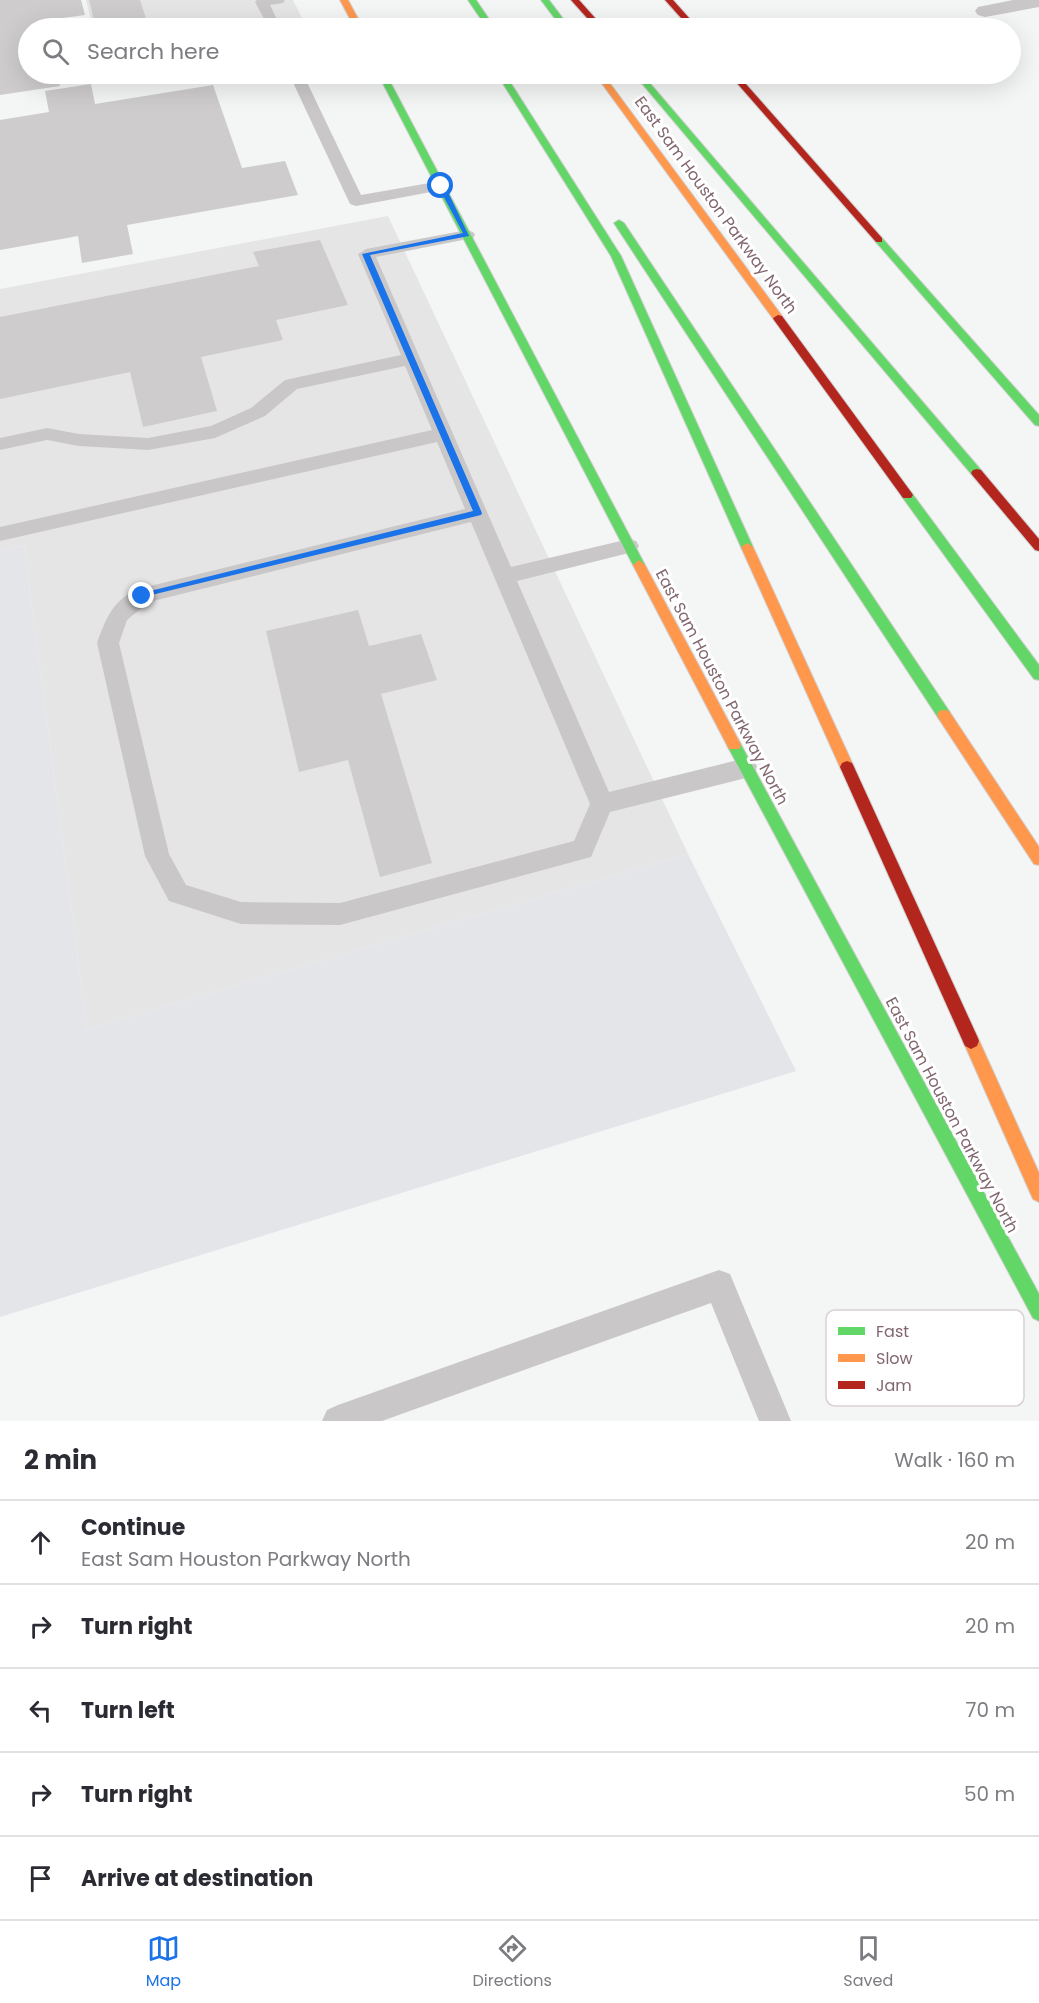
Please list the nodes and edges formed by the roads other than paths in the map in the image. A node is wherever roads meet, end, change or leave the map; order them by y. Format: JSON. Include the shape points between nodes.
{"nodes":[{"id":1,"x":278,"y":0,"type":"edge"},
{"id":2,"x":344,"y":0,"type":"edge"},
{"id":3,"x":472,"y":0,"type":"edge"},
{"id":4,"x":545,"y":0,"type":"edge"},
{"id":5,"x":575,"y":0,"type":"edge"},
{"id":6,"x":669,"y":0,"type":"edge"},
{"id":7,"x":262,"y":1,"type":"edge"},
{"id":8,"x":1039,"y":1,"type":"edge"},
{"id":9,"x":985,"y":11,"type":"dead end"},
{"id":10,"x":270,"y":18,"type":"edge"},
{"id":11,"x":354,"y":18,"type":"edge"},
{"id":12,"x":484,"y":18,"type":"edge"},
{"id":13,"x":558,"y":18,"type":"edge"},
{"id":14,"x":591,"y":18,"type":"edge"},
{"id":15,"x":685,"y":18,"type":"edge"},
{"id":16,"x":301,"y":84,"type":"edge"},
{"id":17,"x":387,"y":84,"type":"edge"},
{"id":18,"x":507,"y":84,"type":"edge"},
{"id":19,"x":606,"y":84,"type":"edge"},
{"id":20,"x":646,"y":84,"type":"edge"},
{"id":21,"x":742,"y":84,"type":"edge"},
{"id":22,"x":441,"y":186,"type":"junction"},
{"id":23,"x":612,"y":213,"type":"dead end"},
{"id":24,"x":467,"y":235,"type":"junction"},
{"id":25,"x":411,"y":359,"type":"junction"},
{"id":26,"x":1039,"y":422,"type":"edge"},
{"id":27,"x":443,"y":434,"type":"junction"},
{"id":28,"x":0,"y":444,"type":"edge"},
{"id":29,"x":478,"y":513,"type":"junction"},
{"id":30,"x":0,"y":534,"type":"edge"},
{"id":31,"x":629,"y":546,"type":"junction"},
{"id":32,"x":1039,"y":547,"type":"edge"},
{"id":33,"x":505,"y":576,"type":"junction"},
{"id":34,"x":1039,"y":675,"type":"edge"},
{"id":35,"x":746,"y":768,"type":"junction"},
{"id":36,"x":602,"y":804,"type":"junction"},
{"id":37,"x":1039,"y":859,"type":"edge"},
{"id":38,"x":1039,"y":1193,"type":"edge"},
{"id":39,"x":1039,"y":1312,"type":"edge"},
{"id":40,"x":338,"y":1421,"type":"edge"},
{"id":41,"x":775,"y":1421,"type":"edge"}],
"edges":[{"from":1,"to":7,"type":"lane"},
{"from":2,"to":11,"type":"main road"},
{"from":3,"to":12,"type":"main road"},
{"from":4,"to":13,"type":"main road"},
{"from":5,"to":14,"type":"main road"},
{"from":6,"to":15,"type":"main road"},
{"from":7,"to":10,"type":"lane"},
{"from":8,"to":9,"type":"street"},
{"from":16,"to":22,"type":"lane","via":[[356,201]]},
{"from":17,"to":22,"type":"main road","name":"East Sam Houston Parkway North"},
{"from":18,"to":38,"type":"main road","via":[[616,256]]},
{"from":19,"to":34,"type":"main road","name":"East Sam Houston Parkway North"},
{"from":20,"to":32,"type":"main road"},
{"from":21,"to":26,"type":"main road"},
{"from":22,"to":24,"type":"main road","name":"East Sam Houston Parkway North"},
{"from":23,"to":37,"type":"main road"},
{"from":24,"to":25,"type":"lane","via":[[366,254]]},
{"from":24,"to":31,"type":"main road","name":"East Sam Houston Parkway North"},
{"from":25,"to":27,"type":"lane"},
{"from":25,"to":28,"type":"lane","via":[[291,384],[258,412],[215,432],[148,444],[47,434]]},
{"from":27,"to":29,"type":"lane"},
{"from":27,"to":30,"type":"lane"},
{"from":29,"to":33,"type":"lane"},
{"from":29,"to":36,"type":"lane","via":[[142,596],[118,615],[108,644],[157,856],[178,892],[241,913],[340,914],[582,849]]},
{"from":31,"to":33,"type":"lane"},
{"from":31,"to":35,"type":"main road","name":"East Sam Houston Parkway North"},
{"from":33,"to":36,"type":"lane"},
{"from":35,"to":36,"type":"lane"},
{"from":35,"to":39,"type":"main road","name":"East Sam Houston Parkway North"},
{"from":40,"to":41,"type":"lane","via":[[719,1285]]}]}
